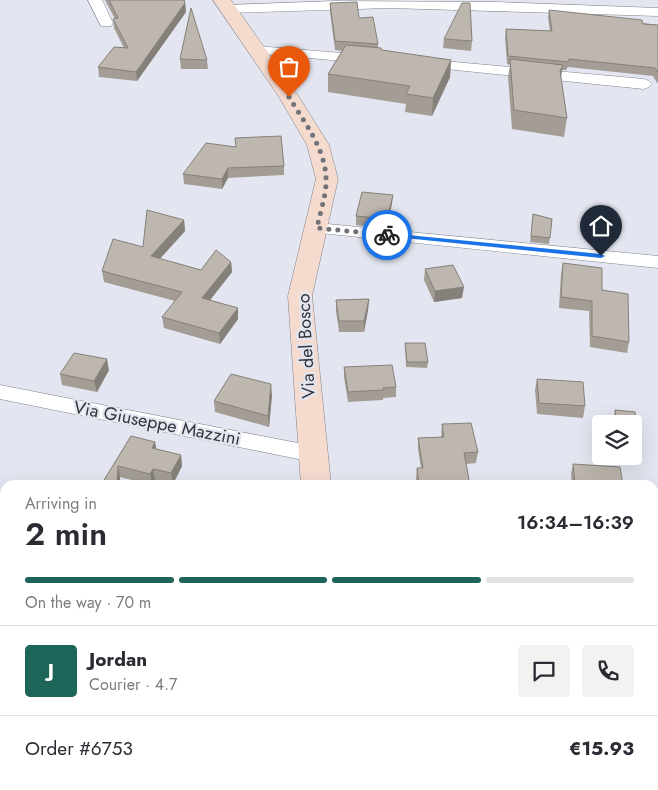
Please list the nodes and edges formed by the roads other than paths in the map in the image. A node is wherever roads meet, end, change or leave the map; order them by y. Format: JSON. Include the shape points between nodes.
{"nodes":[{"id":1,"x":96,"y":0,"type":"edge"},
{"id":2,"x":225,"y":4,"type":"edge"},
{"id":3,"x":658,"y":12,"type":"edge"},
{"id":4,"x":106,"y":23,"type":"dead end"},
{"id":5,"x":256,"y":50,"type":"junction"},
{"id":6,"x":380,"y":60,"type":"edge"},
{"id":7,"x":408,"y":62,"type":"edge"},
{"id":8,"x":644,"y":84,"type":"dead end"},
{"id":9,"x":317,"y":228,"type":"junction"},
{"id":10,"x":658,"y":262,"type":"edge"},
{"id":11,"x":0,"y":392,"type":"edge"},
{"id":12,"x":313,"y":454,"type":"junction"},
{"id":13,"x":316,"y":480,"type":"edge"}],
"edges":[{"from":1,"to":4,"type":"street"},
{"from":2,"to":3,"type":"street","via":[[374,1]]},
{"from":2,"to":5,"type":"main road","name":"Via del Bosco"},
{"from":5,"to":6,"type":"street"},
{"from":5,"to":9,"type":"main road","name":"Via del Bosco","via":[[318,145],[327,179]]},
{"from":7,"to":8,"type":"street"},
{"from":9,"to":10,"type":"street"},
{"from":9,"to":12,"type":"main road","name":"Via del Bosco","via":[[300,296]]},
{"from":11,"to":12,"type":"street","name":"Via Giuseppe Mazzini"},
{"from":12,"to":13,"type":"main road","name":"Via del Bosco"}]}
